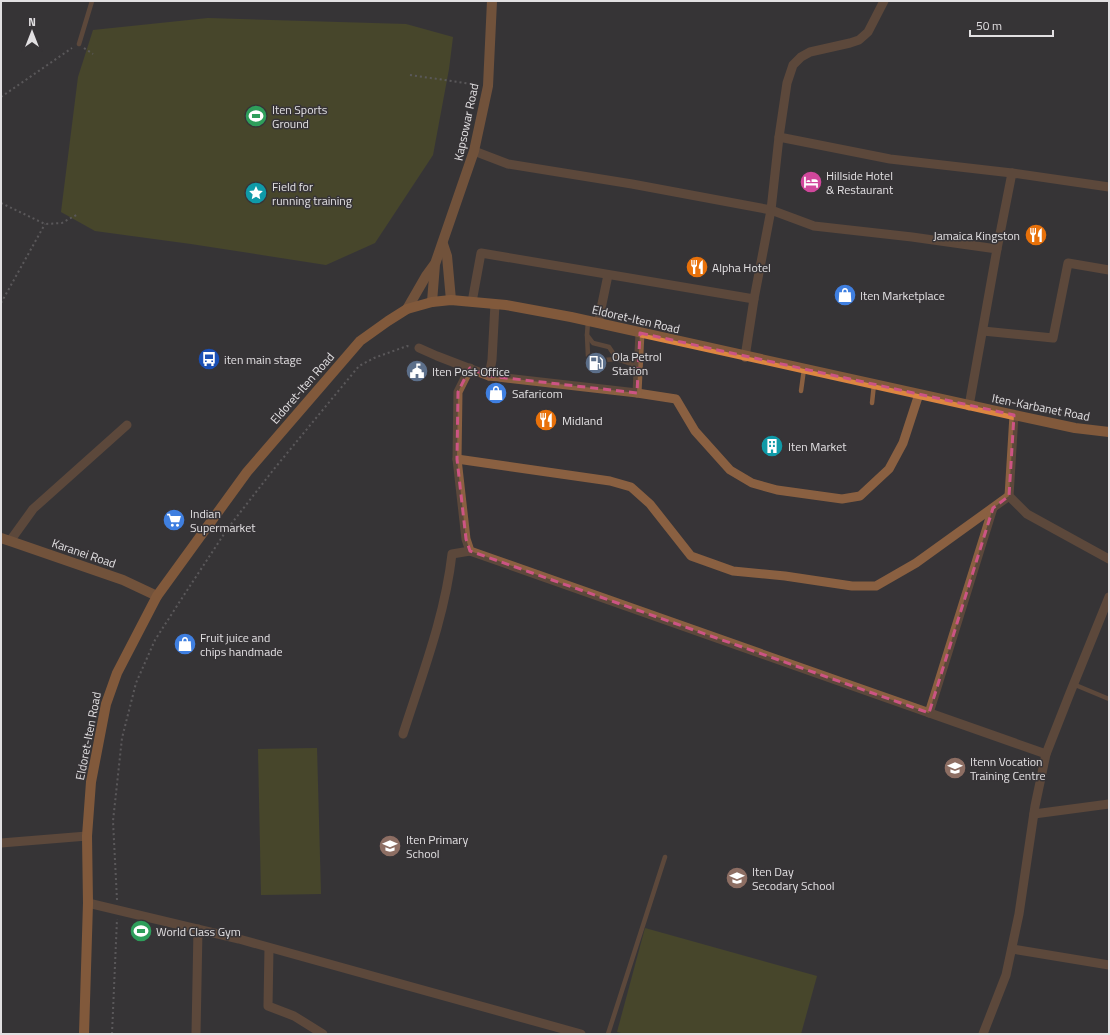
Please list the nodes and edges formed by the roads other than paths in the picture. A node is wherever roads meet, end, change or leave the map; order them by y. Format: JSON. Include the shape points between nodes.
{"nodes":[{"id":1,"x":92,"y":1,"type":"edge"},
{"id":2,"x":492,"y":1,"type":"edge"},
{"id":3,"x":884,"y":1,"type":"edge"},
{"id":4,"x":79,"y":44,"type":"road end"},
{"id":5,"x":779,"y":137,"type":"junction"},
{"id":6,"x":474,"y":151,"type":"junction"},
{"id":7,"x":1012,"y":173,"type":"junction"},
{"id":8,"x":1109,"y":187,"type":"edge"},
{"id":9,"x":771,"y":210,"type":"junction"},
{"id":10,"x":443,"y":244,"type":"junction"},
{"id":11,"x":997,"y":249,"type":"junction"},
{"id":12,"x":435,"y":264,"type":"junction"},
{"id":13,"x":1109,"y":270,"type":"edge"},
{"id":14,"x":608,"y":275,"type":"junction"},
{"id":15,"x":754,"y":299,"type":"junction"},
{"id":16,"x":451,"y":300,"type":"junction"},
{"id":17,"x":432,"y":302,"type":"junction"},
{"id":18,"x":472,"y":302,"type":"junction"},
{"id":19,"x":495,"y":304,"type":"junction"},
{"id":20,"x":407,"y":309,"type":"junction"},
{"id":21,"x":593,"y":322,"type":"junction"},
{"id":22,"x":983,"y":331,"type":"junction"},
{"id":23,"x":640,"y":333,"type":"junction"},
{"id":24,"x":587,"y":335,"type":"junction"},
{"id":25,"x":419,"y":348,"type":"road end"},
{"id":26,"x":745,"y":356,"type":"junction"},
{"id":27,"x":591,"y":357,"type":"dead end"},
{"id":28,"x":617,"y":359,"type":"junction"},
{"id":29,"x":604,"y":360,"type":"dead end"},
{"id":30,"x":638,"y":366,"type":"junction"},
{"id":31,"x":470,"y":368,"type":"junction"},
{"id":32,"x":804,"y":369,"type":"junction"},
{"id":33,"x":489,"y":376,"type":"junction"},
{"id":34,"x":874,"y":384,"type":"junction"},
{"id":35,"x":801,"y":391,"type":"dead end"},
{"id":36,"x":637,"y":393,"type":"junction"},
{"id":37,"x":919,"y":394,"type":"junction"},
{"id":38,"x":872,"y":403,"type":"dead end"},
{"id":39,"x":969,"y":406,"type":"junction"},
{"id":40,"x":1014,"y":416,"type":"junction"},
{"id":41,"x":127,"y":425,"type":"dead end"},
{"id":42,"x":1109,"y":432,"type":"edge"},
{"id":43,"x":457,"y":459,"type":"junction"},
{"id":44,"x":1009,"y":496,"type":"junction"},
{"id":45,"x":993,"y":508,"type":"junction"},
{"id":46,"x":6,"y":540,"type":"edge"},
{"id":47,"x":470,"y":551,"type":"junction"},
{"id":48,"x":1109,"y":559,"type":"edge"},
{"id":49,"x":157,"y":596,"type":"junction"},
{"id":50,"x":1109,"y":597,"type":"edge"},
{"id":51,"x":1073,"y":684,"type":"junction"},
{"id":52,"x":1109,"y":699,"type":"edge"},
{"id":53,"x":929,"y":713,"type":"junction"},
{"id":54,"x":404,"y":734,"type":"dead end"},
{"id":55,"x":1046,"y":754,"type":"junction"},
{"id":56,"x":1109,"y":804,"type":"edge"},
{"id":57,"x":1034,"y":814,"type":"junction"},
{"id":58,"x":87,"y":836,"type":"junction"},
{"id":59,"x":1,"y":843,"type":"edge"},
{"id":60,"x":665,"y":857,"type":"dead end"},
{"id":61,"x":88,"y":903,"type":"junction"},
{"id":62,"x":198,"y":929,"type":"junction"},
{"id":63,"x":269,"y":948,"type":"junction"},
{"id":64,"x":1012,"y":950,"type":"junction"},
{"id":65,"x":1109,"y":965,"type":"edge"},
{"id":66,"x":84,"y":1034,"type":"edge"},
{"id":67,"x":196,"y":1034,"type":"edge"},
{"id":68,"x":323,"y":1034,"type":"edge"},
{"id":69,"x":581,"y":1034,"type":"edge"},
{"id":70,"x":608,"y":1034,"type":"edge"},
{"id":71,"x":983,"y":1034,"type":"edge"}],
"edges":[{"from":1,"to":4,"type":"lane"},
{"from":2,"to":6,"type":"main road","name":"Kapsowar Road","via":[[488,86]]},
{"from":3,"to":5,"type":"street","via":[[868,32],[859,40],[810,52],[793,65],[787,83]]},
{"from":5,"to":7,"type":"street","via":[[890,159]]},
{"from":5,"to":9,"type":"street"},
{"from":6,"to":9,"type":"street","via":[[508,164]]},
{"from":6,"to":10,"type":"main road","name":"Kapsowar Road"},
{"from":7,"to":8,"type":"street"},
{"from":7,"to":11,"type":"street"},
{"from":9,"to":11,"type":"street","via":[[814,226]]},
{"from":9,"to":15,"type":"street"},
{"from":10,"to":12,"type":"main road","name":"Kapsowar Road"},
{"from":10,"to":16,"type":"main road"},
{"from":11,"to":22,"type":"street"},
{"from":12,"to":17,"type":"main road","name":"Kapsowar Road"},
{"from":12,"to":20,"type":"main road"},
{"from":13,"to":22,"type":"street","via":[[1068,263],[1053,338]]},
{"from":14,"to":15,"type":"street"},
{"from":14,"to":18,"type":"street","via":[[481,253]]},
{"from":14,"to":21,"type":"street"},
{"from":15,"to":26,"type":"street"},
{"from":16,"to":17,"type":"main road","name":"Eldoret-Iten Road"},
{"from":16,"to":18,"type":"main road","name":"Eldoret-Iten Road"},
{"from":17,"to":20,"type":"main road","name":"Eldoret-Iten Road"},
{"from":18,"to":19,"type":"main road","name":"Eldoret-Iten Road"},
{"from":19,"to":21,"type":"main road","name":"Eldoret-Iten Road"},
{"from":19,"to":33,"type":"street"},
{"from":20,"to":49,"type":"main road","name":"Eldoret-Iten Road","via":[[360,341],[247,472]]},
{"from":21,"to":23,"type":"main road","name":"Eldoret-Iten Road"},
{"from":21,"to":24,"type":"lane"},
{"from":22,"to":39,"type":"street"},
{"from":23,"to":26,"type":"main road","name":"Eldoret-Iten Road"},
{"from":23,"to":30,"type":"street"},
{"from":24,"to":27,"type":"lane","via":[[588,356]]},
{"from":24,"to":28,"type":"lane","via":[[593,342],[610,347]]},
{"from":25,"to":31,"type":"street"},
{"from":26,"to":32,"type":"main road","name":"Eldoret-Iten Road"},
{"from":28,"to":29,"type":"lane"},
{"from":28,"to":30,"type":"lane"},
{"from":30,"to":36,"type":"street"},
{"from":31,"to":33,"type":"street"},
{"from":31,"to":43,"type":"street","via":[[458,392]]},
{"from":32,"to":34,"type":"main road","name":"Eldoret-Iten Road"},
{"from":32,"to":35,"type":"lane"},
{"from":33,"to":36,"type":"street"},
{"from":34,"to":37,"type":"main road","name":"Eldoret-Iten Road"},
{"from":34,"to":38,"type":"lane"},
{"from":36,"to":37,"type":"street","via":[[676,399],[695,431],[730,470],[752,483],[777,490],[842,500],[860,496],[889,469],[903,444]]},
{"from":37,"to":39,"type":"main road","name":"Eldoret-Iten Road"},
{"from":39,"to":40,"type":"main road","name":"Iten-Karbanet Road"},
{"from":40,"to":42,"type":"main road","name":"Iten-Karbanet Road"},
{"from":40,"to":44,"type":"street"},
{"from":41,"to":46,"type":"street","via":[[33,509]]},
{"from":43,"to":45,"type":"street","via":[[610,481],[631,487],[650,504],[691,556],[733,571],[852,586],[876,586],[916,563]]},
{"from":43,"to":47,"type":"street","via":[[466,539]]},
{"from":44,"to":45,"type":"street"},
{"from":44,"to":48,"type":"street","via":[[1026,514]]},
{"from":45,"to":53,"type":"street"},
{"from":46,"to":49,"type":"main road","name":"Karanei Road","via":[[123,580]]},
{"from":47,"to":53,"type":"street"},
{"from":47,"to":54,"type":"street","via":[[452,554],[441,613]]},
{"from":49,"to":58,"type":"main road","name":"Eldoret-Iten Road","via":[[117,673],[106,704],[91,782]]},
{"from":50,"to":51,"type":"street"},
{"from":51,"to":52,"type":"lane"},
{"from":51,"to":55,"type":"street"},
{"from":53,"to":55,"type":"street"},
{"from":55,"to":57,"type":"street"},
{"from":56,"to":57,"type":"street"},
{"from":57,"to":64,"type":"street","via":[[1020,914]]},
{"from":58,"to":59,"type":"street"},
{"from":58,"to":61,"type":"main road","name":"Eldoret-Iten Road"},
{"from":60,"to":70,"type":"lane"},
{"from":61,"to":62,"type":"street"},
{"from":61,"to":66,"type":"main road","name":"Eldoret-Iten Road"},
{"from":62,"to":63,"type":"street"},
{"from":62,"to":67,"type":"street"},
{"from":63,"to":68,"type":"street","via":[[268,1006],[294,1016]]},
{"from":63,"to":69,"type":"street"},
{"from":64,"to":65,"type":"street"},
{"from":64,"to":71,"type":"street","via":[[1006,974]]}]}
